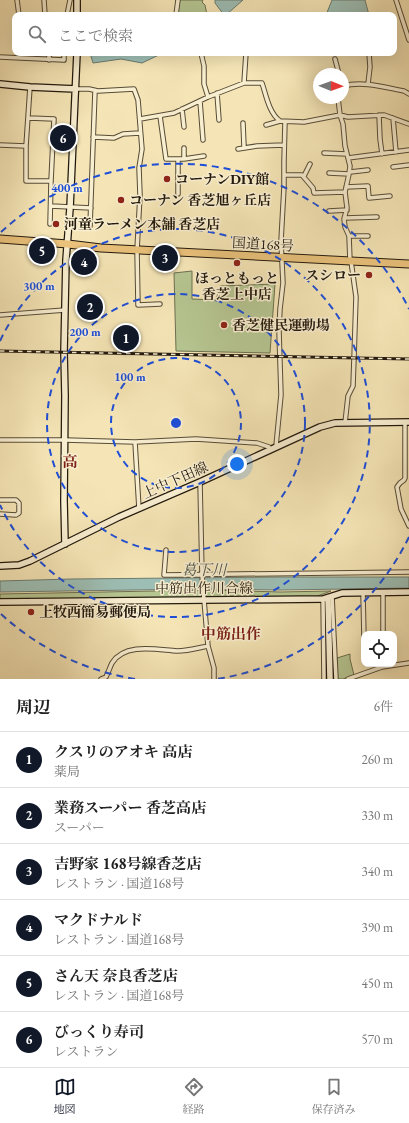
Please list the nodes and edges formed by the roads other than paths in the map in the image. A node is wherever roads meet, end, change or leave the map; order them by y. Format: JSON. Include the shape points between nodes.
{"nodes":[{"id":1,"x":17,"y":0,"type":"edge"},
{"id":2,"x":44,"y":0,"type":"edge"},
{"id":3,"x":70,"y":0,"type":"edge"},
{"id":4,"x":77,"y":0,"type":"edge"},
{"id":5,"x":178,"y":0,"type":"edge"},
{"id":6,"x":396,"y":0,"type":"edge"},
{"id":7,"x":19,"y":12,"type":"edge"},
{"id":8,"x":45,"y":12,"type":"edge"},
{"id":9,"x":68,"y":12,"type":"edge"},
{"id":10,"x":77,"y":12,"type":"edge"},
{"id":11,"x":176,"y":12,"type":"edge"},
{"id":12,"x":409,"y":40,"type":"edge"},
{"id":13,"x":22,"y":56,"type":"edge"},
{"id":14,"x":49,"y":56,"type":"edge"},
{"id":15,"x":64,"y":56,"type":"edge"},
{"id":16,"x":77,"y":56,"type":"edge"},
{"id":17,"x":202,"y":56,"type":"edge"},
{"id":18,"x":246,"y":56,"type":"edge"},
{"id":19,"x":369,"y":56,"type":"edge"},
{"id":20,"x":0,"y":57,"type":"edge"},
{"id":21,"x":23,"y":59,"type":"junction"},
{"id":22,"x":335,"y":59,"type":"dead end"},
{"id":23,"x":49,"y":60,"type":"junction"},
{"id":24,"x":337,"y":68,"type":"edge"},
{"id":25,"x":244,"y":83,"type":"junction"},
{"id":26,"x":0,"y":84,"type":"edge"},
{"id":27,"x":368,"y":84,"type":"junction"},
{"id":28,"x":349,"y":85,"type":"edge"},
{"id":29,"x":30,"y":87,"type":"junction"},
{"id":30,"x":76,"y":89,"type":"junction"},
{"id":31,"x":95,"y":91,"type":"junction"},
{"id":32,"x":217,"y":93,"type":"junction"},
{"id":33,"x":409,"y":94,"type":"edge"},
{"id":34,"x":208,"y":97,"type":"junction"},
{"id":35,"x":200,"y":101,"type":"junction"},
{"id":36,"x":339,"y":104,"type":"edge"},
{"id":37,"x":182,"y":109,"type":"junction"},
{"id":38,"x":340,"y":115,"type":"junction"},
{"id":39,"x":379,"y":115,"type":"junction"},
{"id":40,"x":160,"y":116,"type":"junction"},
{"id":41,"x":29,"y":118,"type":"junction"},
{"id":42,"x":393,"y":118,"type":"junction"},
{"id":43,"x":140,"y":119,"type":"junction"},
{"id":44,"x":219,"y":120,"type":"dead end"},
{"id":45,"x":280,"y":121,"type":"junction"},
{"id":46,"x":285,"y":122,"type":"junction"},
{"id":47,"x":242,"y":123,"type":"dead end"},
{"id":48,"x":409,"y":124,"type":"edge"},
{"id":49,"x":266,"y":125,"type":"dead end"},
{"id":50,"x":184,"y":127,"type":"dead end"},
{"id":51,"x":140,"y":134,"type":"junction"},
{"id":52,"x":93,"y":137,"type":"junction"},
{"id":53,"x":203,"y":140,"type":"dead end"},
{"id":54,"x":0,"y":145,"type":"edge"},
{"id":55,"x":284,"y":145,"type":"junction"},
{"id":56,"x":26,"y":146,"type":"junction"},
{"id":57,"x":184,"y":148,"type":"dead end"},
{"id":58,"x":244,"y":148,"type":"junction"},
{"id":59,"x":238,"y":149,"type":"dead end"},
{"id":60,"x":409,"y":150,"type":"edge"},
{"id":61,"x":396,"y":152,"type":"junction"},
{"id":62,"x":324,"y":154,"type":"dead end"},
{"id":63,"x":382,"y":154,"type":"junction"},
{"id":64,"x":204,"y":156,"type":"dead end"},
{"id":65,"x":347,"y":156,"type":"junction"},
{"id":66,"x":178,"y":159,"type":"junction"},
{"id":67,"x":184,"y":159,"type":"junction"},
{"id":68,"x":310,"y":164,"type":"dead end"},
{"id":69,"x":409,"y":165,"type":"edge"},
{"id":70,"x":393,"y":167,"type":"dead end"},
{"id":71,"x":368,"y":170,"type":"dead end"},
{"id":72,"x":329,"y":173,"type":"dead end"},
{"id":73,"x":350,"y":173,"type":"junction"},
{"id":74,"x":284,"y":175,"type":"junction"},
{"id":75,"x":304,"y":176,"type":"junction"},
{"id":76,"x":51,"y":181,"type":"junction"},
{"id":77,"x":346,"y":190,"type":"junction"},
{"id":78,"x":178,"y":194,"type":"dead end"},
{"id":79,"x":390,"y":196,"type":"dead end"},
{"id":80,"x":51,"y":206,"type":"junction"},
{"id":81,"x":70,"y":208,"type":"junction"},
{"id":82,"x":90,"y":208,"type":"junction"},
{"id":83,"x":347,"y":210,"type":"junction"},
{"id":84,"x":330,"y":211,"type":"dead end"},
{"id":85,"x":377,"y":216,"type":"dead end"},
{"id":86,"x":345,"y":218,"type":"junction"},
{"id":87,"x":50,"y":224,"type":"dead end"},
{"id":88,"x":90,"y":226,"type":"dead end"},
{"id":89,"x":0,"y":235,"type":"edge"},
{"id":90,"x":350,"y":236,"type":"junction"},
{"id":91,"x":368,"y":236,"type":"dead end"},
{"id":92,"x":0,"y":239,"type":"edge"},
{"id":93,"x":68,"y":244,"type":"junction"},
{"id":94,"x":137,"y":250,"type":"junction"},
{"id":95,"x":281,"y":258,"type":"junction"},
{"id":96,"x":351,"y":261,"type":"junction"},
{"id":97,"x":409,"y":264,"type":"edge"},
{"id":98,"x":160,"y":304,"type":"dead end"},
{"id":99,"x":66,"y":310,"type":"junction"},
{"id":100,"x":0,"y":315,"type":"edge"},
{"id":101,"x":407,"y":422,"type":"edge"},
{"id":102,"x":344,"y":423,"type":"junction"},
{"id":103,"x":0,"y":440,"type":"edge"},
{"id":104,"x":65,"y":440,"type":"junction"},
{"id":105,"x":135,"y":442,"type":"junction"},
{"id":106,"x":273,"y":448,"type":"junction"},
{"id":107,"x":200,"y":482,"type":"junction"},
{"id":108,"x":0,"y":500,"type":"edge"},
{"id":109,"x":139,"y":509,"type":"junction"},
{"id":110,"x":0,"y":514,"type":"edge"},
{"id":111,"x":409,"y":526,"type":"edge"},
{"id":112,"x":65,"y":544,"type":"junction"},
{"id":113,"x":166,"y":550,"type":"dead end"},
{"id":114,"x":0,"y":566,"type":"edge"},
{"id":115,"x":409,"y":572,"type":"edge"},
{"id":116,"x":202,"y":575,"type":"junction"},
{"id":117,"x":409,"y":592,"type":"edge"},
{"id":118,"x":363,"y":593,"type":"junction"},
{"id":119,"x":383,"y":593,"type":"junction"},
{"id":120,"x":327,"y":598,"type":"junction"},
{"id":121,"x":204,"y":600,"type":"junction"},
{"id":122,"x":0,"y":602,"type":"edge"},
{"id":123,"x":364,"y":631,"type":"edge"},
{"id":124,"x":383,"y":631,"type":"edge"},
{"id":125,"x":208,"y":646,"type":"junction"},
{"id":126,"x":409,"y":663,"type":"edge"},
{"id":127,"x":101,"y":679,"type":"edge"},
{"id":128,"x":214,"y":679,"type":"edge"},
{"id":129,"x":324,"y":679,"type":"edge"},
{"id":130,"x":330,"y":679,"type":"edge"},
{"id":131,"x":336,"y":679,"type":"edge"},
{"id":132,"x":348,"y":679,"type":"edge"}],
"edges":[{"from":1,"to":7,"type":"street"},
{"from":2,"to":8,"type":"street"},
{"from":3,"to":9,"type":"street"},
{"from":4,"to":10,"type":"main road"},
{"from":5,"to":11,"type":"street"},
{"from":6,"to":12,"type":"street"},
{"from":13,"to":21,"type":"street"},
{"from":14,"to":23,"type":"street"},
{"from":15,"to":23,"type":"street","via":[[64,60]]},
{"from":16,"to":30,"type":"main road"},
{"from":17,"to":34,"type":"street","via":[[204,84]]},
{"from":18,"to":25,"type":"street"},
{"from":19,"to":27,"type":"street"},
{"from":20,"to":21,"type":"street"},
{"from":21,"to":23,"type":"street"},
{"from":22,"to":24,"type":"street"},
{"from":25,"to":32,"type":"street"},
{"from":25,"to":45,"type":"street","via":[[262,83],[269,106]]},
{"from":26,"to":29,"type":"main road"},
{"from":27,"to":28,"type":"street"},
{"from":27,"to":33,"type":"street"},
{"from":29,"to":30,"type":"main road"},
{"from":29,"to":41,"type":"street"},
{"from":30,"to":31,"type":"street"},
{"from":30,"to":81,"type":"main road"},
{"from":31,"to":43,"type":"street","via":[[134,89]]},
{"from":31,"to":52,"type":"street"},
{"from":32,"to":34,"type":"street"},
{"from":32,"to":44,"type":"street"},
{"from":34,"to":35,"type":"street"},
{"from":35,"to":37,"type":"street"},
{"from":35,"to":53,"type":"street"},
{"from":36,"to":38,"type":"street"},
{"from":37,"to":40,"type":"street"},
{"from":37,"to":50,"type":"street"},
{"from":38,"to":39,"type":"street"},
{"from":38,"to":46,"type":"street","via":[[310,121]]},
{"from":38,"to":65,"type":"street"},
{"from":39,"to":42,"type":"street"},
{"from":39,"to":63,"type":"street"},
{"from":40,"to":43,"type":"street"},
{"from":40,"to":66,"type":"street","via":[[166,159]]},
{"from":41,"to":56,"type":"street"},
{"from":41,"to":76,"type":"street","via":[[54,119]]},
{"from":42,"to":48,"type":"street"},
{"from":42,"to":61,"type":"street"},
{"from":43,"to":51,"type":"street"},
{"from":45,"to":46,"type":"street"},
{"from":45,"to":49,"type":"street"},
{"from":46,"to":55,"type":"street"},
{"from":47,"to":58,"type":"street"},
{"from":51,"to":52,"type":"street","via":[[114,138]]},
{"from":51,"to":94,"type":"street","via":[[142,150],[139,168]]},
{"from":52,"to":82,"type":"street"},
{"from":54,"to":56,"type":"street"},
{"from":55,"to":58,"type":"street"},
{"from":55,"to":74,"type":"street"},
{"from":56,"to":76,"type":"street","via":[[26,181]]},
{"from":57,"to":67,"type":"street"},
{"from":58,"to":59,"type":"street"},
{"from":60,"to":61,"type":"street"},
{"from":61,"to":63,"type":"street"},
{"from":62,"to":65,"type":"street"},
{"from":63,"to":65,"type":"street"},
{"from":64,"to":67,"type":"street"},
{"from":65,"to":73,"type":"street"},
{"from":66,"to":67,"type":"street"},
{"from":66,"to":78,"type":"street"},
{"from":68,"to":75,"type":"street"},
{"from":69,"to":70,"type":"street"},
{"from":71,"to":73,"type":"street"},
{"from":72,"to":73,"type":"street"},
{"from":73,"to":77,"type":"street"},
{"from":74,"to":75,"type":"street"},
{"from":74,"to":95,"type":"street"},
{"from":75,"to":77,"type":"street","via":[[314,193]]},
{"from":76,"to":80,"type":"street"},
{"from":77,"to":79,"type":"street","via":[[368,186],[369,198]]},
{"from":77,"to":83,"type":"street"},
{"from":80,"to":81,"type":"street"},
{"from":80,"to":87,"type":"street"},
{"from":81,"to":82,"type":"street"},
{"from":81,"to":93,"type":"main road"},
{"from":82,"to":88,"type":"street"},
{"from":83,"to":84,"type":"street"},
{"from":83,"to":86,"type":"street"},
{"from":85,"to":86,"type":"street"},
{"from":86,"to":90,"type":"street","via":[[345,227]]},
{"from":89,"to":93,"type":"highway","name":"国道168号","via":[[59,238]]},
{"from":90,"to":91,"type":"street"},
{"from":90,"to":96,"type":"street"},
{"from":92,"to":93,"type":"highway","name":"国道168号"},
{"from":93,"to":94,"type":"highway","name":"国道168号"},
{"from":93,"to":99,"type":"main road"},
{"from":94,"to":95,"type":"highway","name":"国道168号"},
{"from":94,"to":98,"type":"street","via":[[138,305]]},
{"from":95,"to":96,"type":"highway","name":"国道168号"},
{"from":95,"to":106,"type":"street","via":[[281,395]]},
{"from":96,"to":97,"type":"highway","name":"国道168号"},
{"from":96,"to":102,"type":"street","via":[[356,298],[353,386],[348,396]]},
{"from":99,"to":100,"type":"street"},
{"from":99,"to":104,"type":"main road"},
{"from":101,"to":102,"type":"main road","name":"上中下田線"},
{"from":101,"to":111,"type":"street","via":[[405,478],[397,487],[401,509]]},
{"from":102,"to":106,"type":"main road","name":"上中下田線","via":[[320,427]]},
{"from":103,"to":104,"type":"street"},
{"from":104,"to":105,"type":"street"},
{"from":104,"to":112,"type":"main road"},
{"from":105,"to":106,"type":"street","via":[[196,439],[257,444]]},
{"from":105,"to":109,"type":"street"},
{"from":106,"to":107,"type":"main road","name":"上中下田線"},
{"from":107,"to":109,"type":"main road","name":"上中下田線"},
{"from":107,"to":116,"type":"street"},
{"from":108,"to":110,"type":"street","via":[[16,500],[19,503],[19,513],[16,515]]},
{"from":109,"to":112,"type":"main road","name":"上中下田線"},
{"from":112,"to":114,"type":"main road","name":"上中下田線","via":[[24,563]]},
{"from":113,"to":116,"type":"street","via":[[164,575]]},
{"from":115,"to":116,"type":"street"},
{"from":116,"to":121,"type":"street"},
{"from":117,"to":119,"type":"main road","name":"中筋出作川合線"},
{"from":118,"to":119,"type":"main road","name":"中筋出作川合線"},
{"from":118,"to":120,"type":"main road","name":"中筋出作川合線","via":[[342,593]]},
{"from":118,"to":123,"type":"street"},
{"from":119,"to":124,"type":"street"},
{"from":120,"to":121,"type":"main road","name":"中筋出作川合線"},
{"from":120,"to":129,"type":"street"},
{"from":120,"to":130,"type":"main road"},
{"from":120,"to":131,"type":"street"},
{"from":121,"to":122,"type":"main road","name":"中筋出作川合線"},
{"from":121,"to":125,"type":"street"},
{"from":125,"to":127,"type":"street","via":[[188,650],[133,650],[122,654],[113,662],[106,677]]},
{"from":125,"to":128,"type":"street"},
{"from":126,"to":132,"type":"street","via":[[382,667]]}]}
